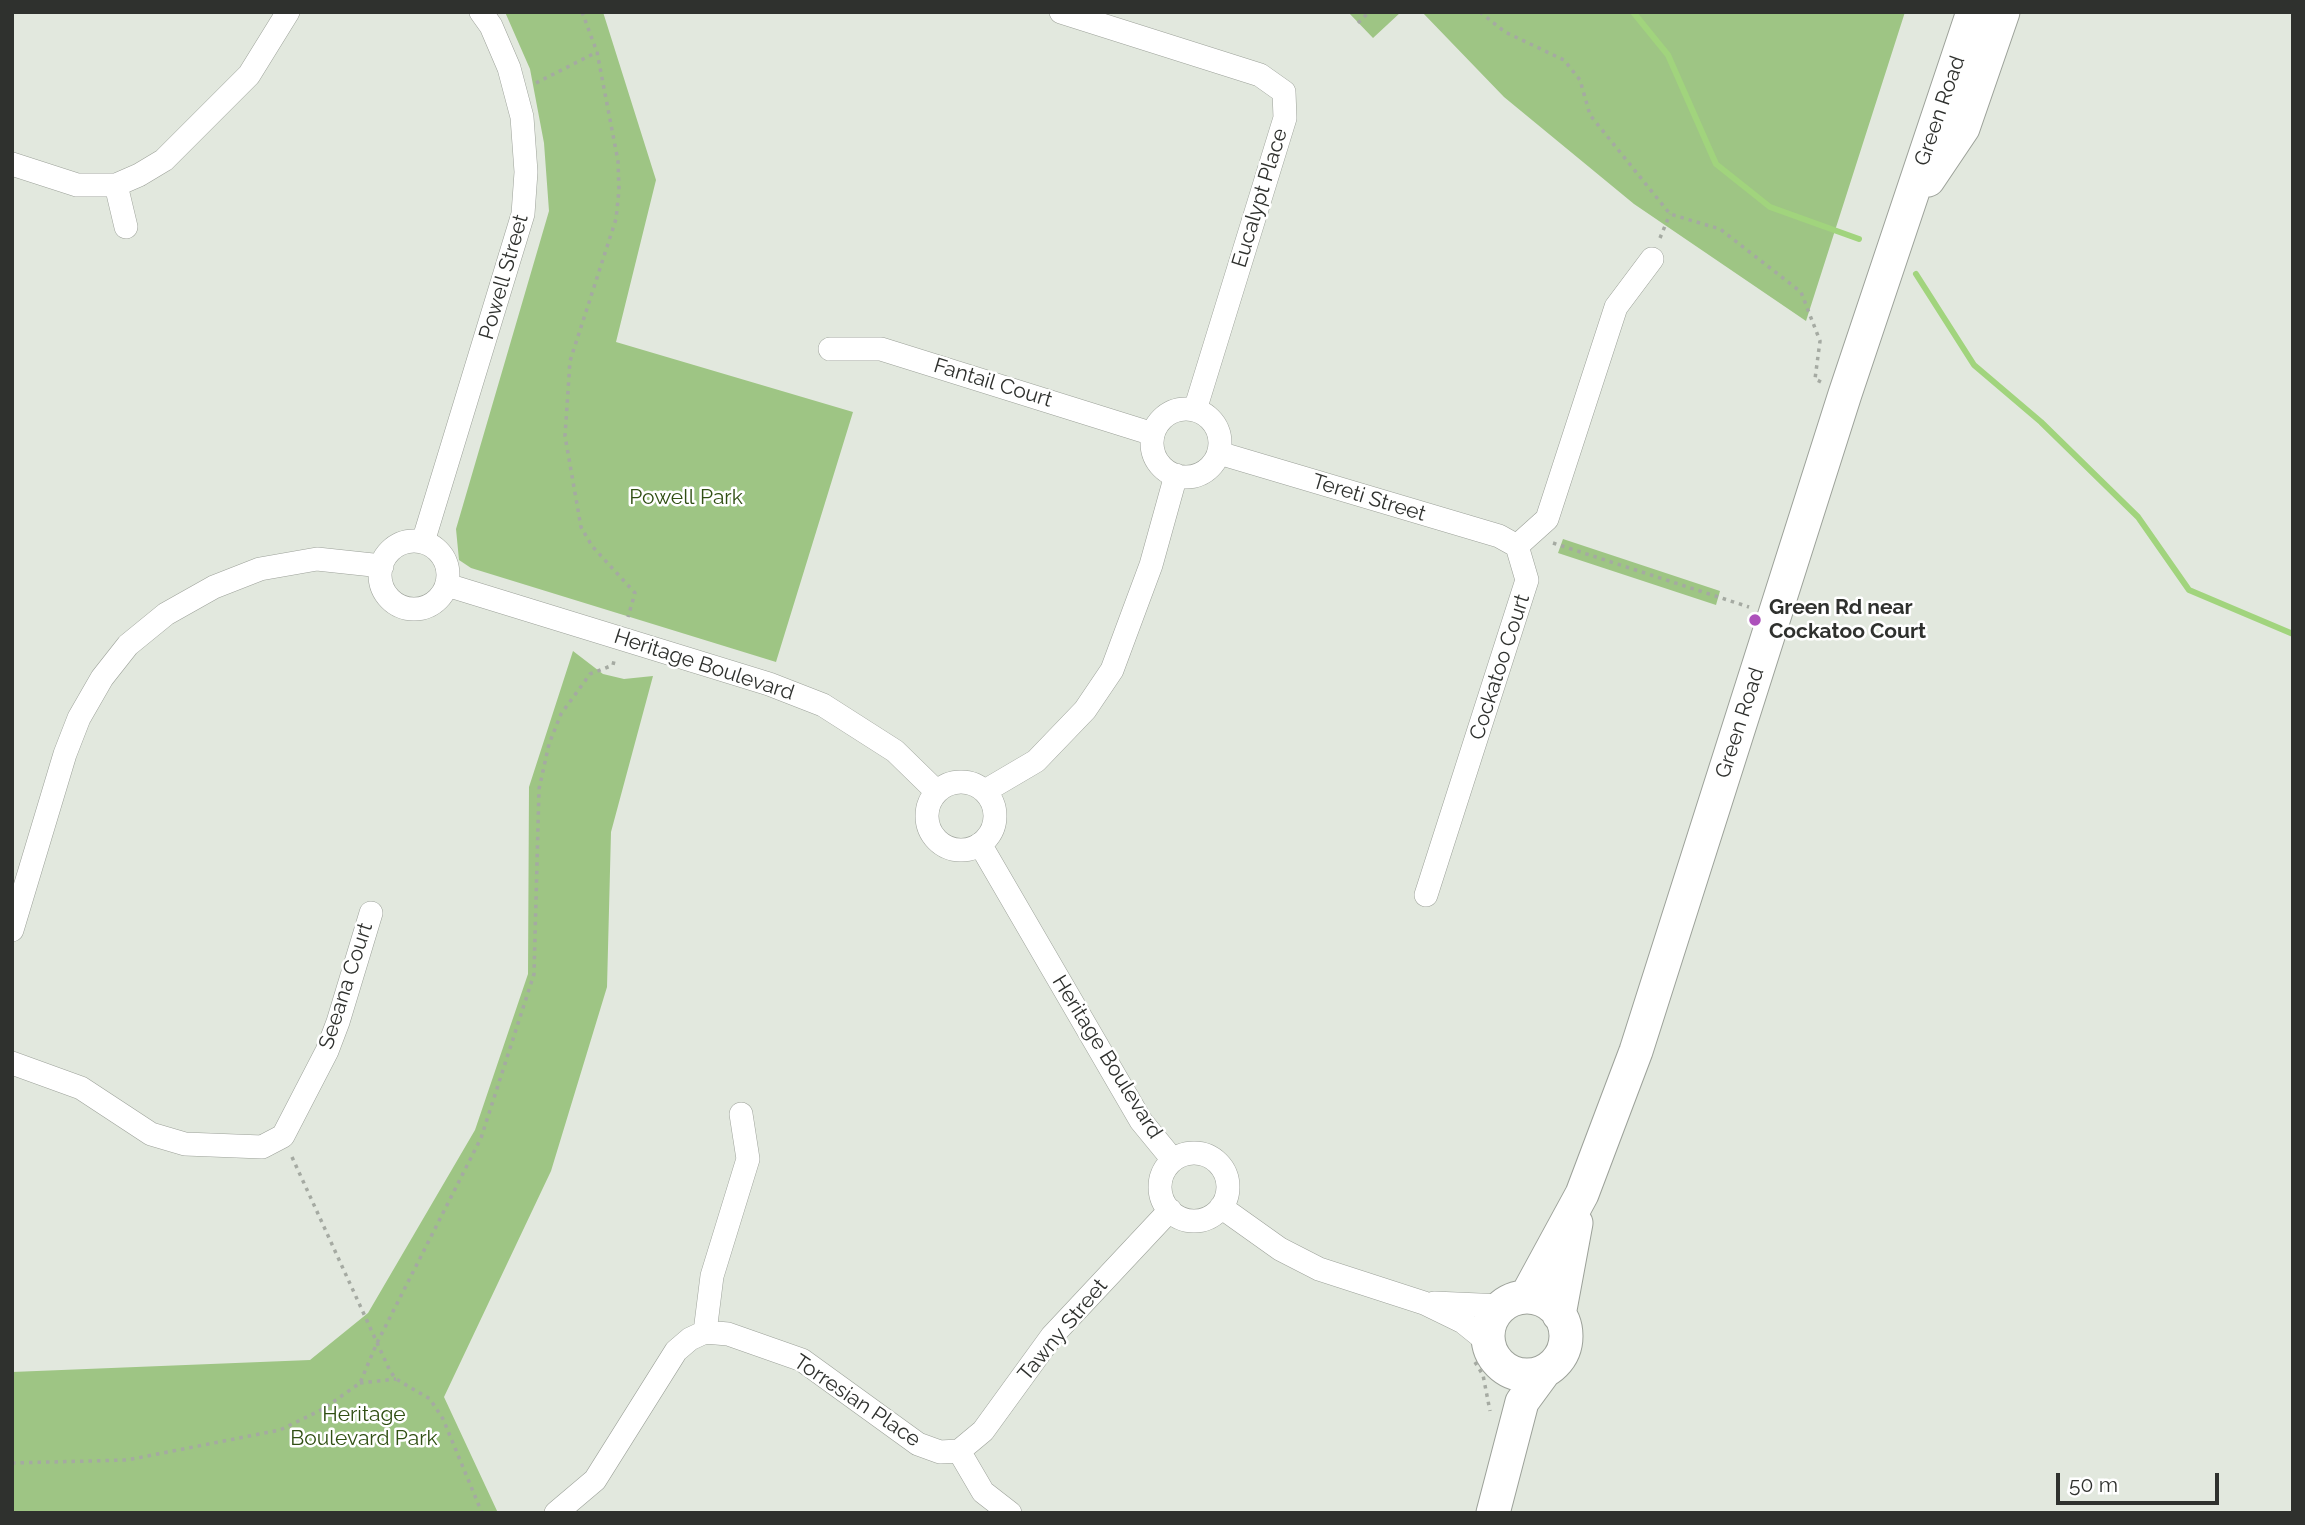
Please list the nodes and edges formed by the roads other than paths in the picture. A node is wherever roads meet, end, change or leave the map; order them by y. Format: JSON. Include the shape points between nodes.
{"nodes":[{"id":1,"x":288,"y":12,"type":"edge"},
{"id":2,"x":481,"y":12,"type":"edge"},
{"id":3,"x":1061,"y":12,"type":"edge"},
{"id":4,"x":1973,"y":12,"type":"edge"},
{"id":5,"x":2003,"y":12,"type":"edge"},
{"id":6,"x":12,"y":164,"type":"edge"},
{"id":7,"x":116,"y":185,"type":"junction"},
{"id":8,"x":1907,"y":211,"type":"junction"},
{"id":9,"x":126,"y":227,"type":"dead end"},
{"id":10,"x":1652,"y":259,"type":"road end"},
{"id":11,"x":830,"y":349,"type":"dead end"},
{"id":12,"x":1195,"y":410,"type":"junction"},
{"id":13,"x":1153,"y":434,"type":"junction"},
{"id":14,"x":1219,"y":453,"type":"junction"},
{"id":15,"x":1176,"y":475,"type":"junction"},
{"id":16,"x":423,"y":542,"type":"junction"},
{"id":17,"x":1517,"y":546,"type":"junction"},
{"id":18,"x":382,"y":566,"type":"junction"},
{"id":19,"x":447,"y":585,"type":"junction"},
{"id":20,"x":985,"y":791,"type":"junction"},
{"id":21,"x":937,"y":792,"type":"junction"},
{"id":22,"x":980,"y":844,"type":"junction"},
{"id":23,"x":1426,"y":895,"type":"dead end"},
{"id":24,"x":371,"y":913,"type":"dead end"},
{"id":25,"x":12,"y":930,"type":"edge"},
{"id":26,"x":12,"y":1063,"type":"edge"},
{"id":27,"x":741,"y":1114,"type":"dead end"},
{"id":28,"x":1173,"y":1160,"type":"junction"},
{"id":29,"x":1582,"y":1194,"type":"junction"},
{"id":30,"x":1222,"y":1207,"type":"junction"},
{"id":31,"x":1170,"y":1210,"type":"junction"},
{"id":32,"x":1515,"y":1301,"type":"junction"},
{"id":33,"x":1424,"y":1303,"type":"junction"},
{"id":34,"x":1559,"y":1315,"type":"junction"},
{"id":35,"x":705,"y":1332,"type":"junction"},
{"id":36,"x":1486,"y":1353,"type":"junction"},
{"id":37,"x":1544,"y":1371,"type":"junction"},
{"id":38,"x":959,"y":1451,"type":"junction"},
{"id":39,"x":1505,"y":1470,"type":"junction"},
{"id":40,"x":556,"y":1513,"type":"edge"},
{"id":41,"x":1010,"y":1513,"type":"edge"},
{"id":42,"x":1493,"y":1513,"type":"edge"}],
"edges":[{"from":1,"to":7,"type":"street","via":[[249,75],[164,160]]},
{"from":2,"to":16,"type":"street","name":"Powell Street","via":[[491,26],[522,117],[523,214]]},
{"from":3,"to":12,"type":"street","name":"Eucalypt Place","via":[[1260,75],[1284,92],[1284,118]]},
{"from":4,"to":8,"type":"street","name":"Green Road"},
{"from":5,"to":8,"type":"street","name":"Green Road","via":[[1963,128]]},
{"from":6,"to":7,"type":"street","via":[[77,185]]},
{"from":7,"to":9,"type":"street"},
{"from":8,"to":29,"type":"street","name":"Green Road","via":[[1636,1051]]},
{"from":10,"to":17,"type":"street","via":[[1616,307],[1547,519]]},
{"from":11,"to":13,"type":"street","name":"Fantail Court","via":[[881,349]]},
{"from":12,"to":13,"type":"street","via":[[1165,416]]},
{"from":12,"to":14,"type":"street","via":[[1205,414],[1218,431]]},
{"from":13,"to":15,"type":"street","via":[[1156,457]]},
{"from":14,"to":15,"type":"street","via":[[1205,471],[1195,476]]},
{"from":14,"to":17,"type":"street","name":"Tereti Street","via":[[1499,536]]},
{"from":15,"to":20,"type":"street","via":[[1151,565],[1112,670],[1085,710],[1036,761]]},
{"from":16,"to":18,"type":"street","via":[[402,543],[386,556]]},
{"from":16,"to":19,"type":"street","via":[[441,553]]},
{"from":17,"to":23,"type":"street","name":"Cockatoo Court","via":[[1527,580]]},
{"from":18,"to":19,"type":"street","via":[[383,589],[400,606],[422,608],[442,595]]},
{"from":18,"to":25,"type":"street","via":[[317,559],[260,569],[214,587],[166,614],[128,645],[79,718]]},
{"from":19,"to":21,"type":"street","name":"Heritage Boulevard","via":[[769,684],[823,705],[895,751]]},
{"from":20,"to":21,"type":"street","via":[[955,782]]},
{"from":20,"to":22,"type":"street","via":[[995,810],[995,822]]},
{"from":21,"to":22,"type":"street","via":[[927,811],[932,834],[950,848]]},
{"from":22,"to":28,"type":"street","name":"Heritage Boulevard","via":[[1142,1121]]},
{"from":24,"to":26,"type":"street","name":"Seeana Court","via":[[338,1023],[283,1136],[262,1147],[185,1144],[151,1134],[80,1088]]},
{"from":27,"to":35,"type":"street","via":[[748,1159],[712,1276]]},
{"from":28,"to":30,"type":"street","via":[[1193,1153],[1221,1165],[1228,1185]]},
{"from":28,"to":31,"type":"street","via":[[1161,1178]]},
{"from":29,"to":32,"type":"street","name":"Green Road"},
{"from":29,"to":34,"type":"street","name":"Green Road"},
{"from":30,"to":31,"type":"street","via":[[1213,1215],[1191,1220]]},
{"from":30,"to":33,"type":"street","via":[[1280,1250],[1319,1269]]},
{"from":31,"to":38,"type":"street","name":"Tawny Street","via":[[1052,1336],[983,1431]]},
{"from":32,"to":33,"type":"street"},
{"from":32,"to":34,"type":"street","via":[[1539,1299]]},
{"from":32,"to":36,"type":"street","via":[[1491,1322]]},
{"from":33,"to":36,"type":"street","via":[[1463,1322]]},
{"from":34,"to":37,"type":"street","via":[[1566,1340],[1562,1353]]},
{"from":35,"to":38,"type":"street","name":"Torresian Place","via":[[728,1334],[802,1360],[918,1444],[940,1452]]},
{"from":35,"to":40,"type":"street","via":[[676,1351],[594,1480]]},
{"from":36,"to":37,"type":"street","via":[[1520,1375]]},
{"from":36,"to":39,"type":"street","via":[[1505,1398]]},
{"from":37,"to":39,"type":"street","via":[[1521,1402]]},
{"from":38,"to":41,"type":"street","via":[[982,1492]]},
{"from":39,"to":42,"type":"street"}]}
